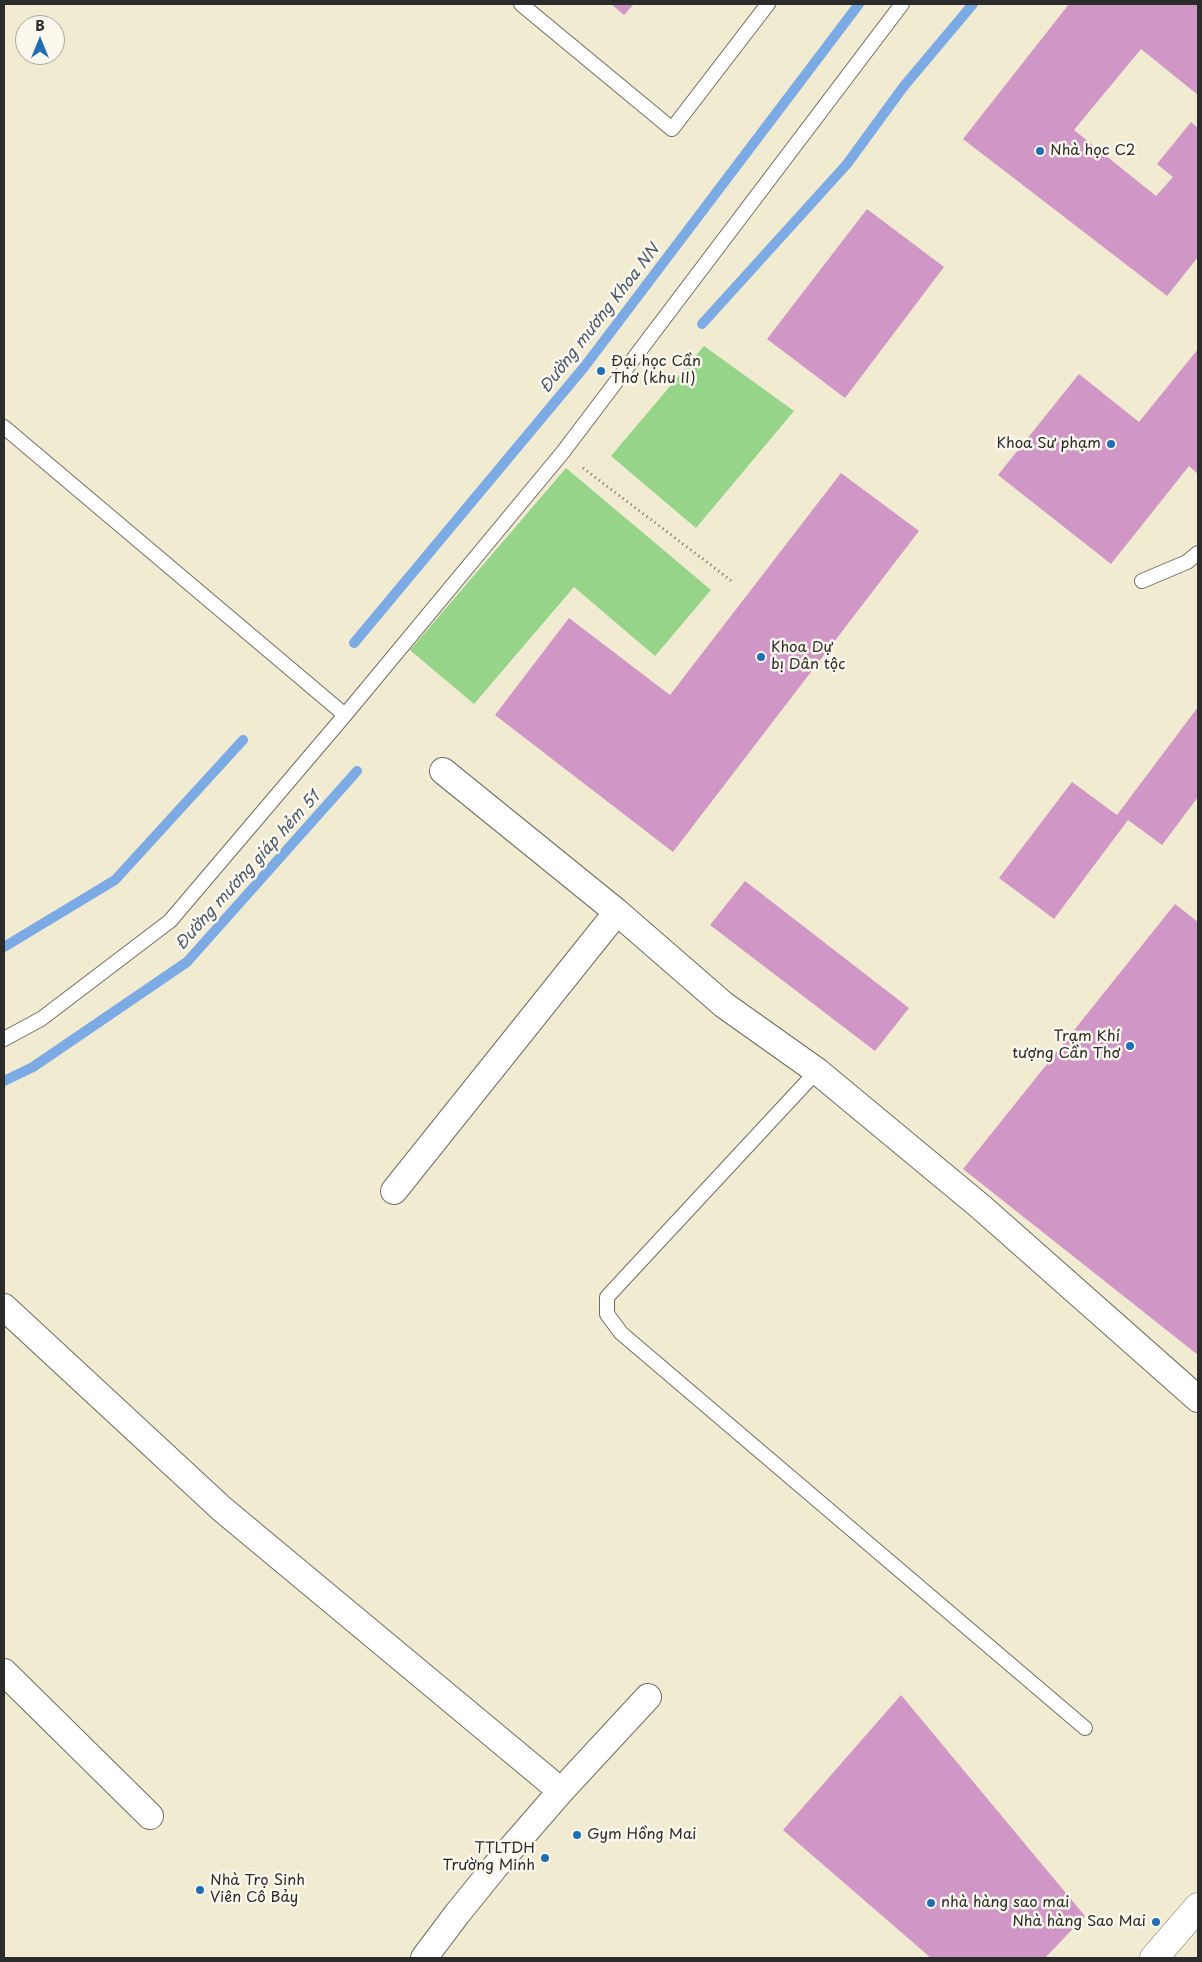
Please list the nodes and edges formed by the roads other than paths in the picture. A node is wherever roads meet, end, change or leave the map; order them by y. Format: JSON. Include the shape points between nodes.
{"nodes":[{"id":1,"x":521,"y":4,"type":"edge"},
{"id":2,"x":768,"y":4,"type":"edge"},
{"id":3,"x":902,"y":4,"type":"edge"},
{"id":4,"x":4,"y":427,"type":"edge"},
{"id":5,"x":1198,"y":553,"type":"edge"},
{"id":6,"x":1142,"y":581,"type":"dead end"},
{"id":7,"x":345,"y":715,"type":"junction"},
{"id":8,"x":443,"y":771,"type":"dead end"},
{"id":9,"x":617,"y":912,"type":"junction"},
{"id":10,"x":4,"y":1039,"type":"edge"},
{"id":11,"x":817,"y":1070,"type":"junction"},
{"id":12,"x":394,"y":1191,"type":"dead end"},
{"id":13,"x":4,"y":1307,"type":"edge"},
{"id":14,"x":1198,"y":1399,"type":"edge"},
{"id":15,"x":4,"y":1672,"type":"edge"},
{"id":16,"x":648,"y":1697,"type":"dead end"},
{"id":17,"x":1085,"y":1728,"type":"dead end"},
{"id":18,"x":561,"y":1791,"type":"junction"},
{"id":19,"x":150,"y":1816,"type":"dead end"},
{"id":20,"x":1198,"y":1907,"type":"edge"},
{"id":21,"x":424,"y":1958,"type":"edge"},
{"id":22,"x":1154,"y":1958,"type":"edge"}],
"edges":[{"from":1,"to":2,"type":"lane","via":[[672,129]]},
{"from":3,"to":7,"type":"lane","via":[[563,452]]},
{"from":4,"to":7,"type":"lane"},
{"from":5,"to":6,"type":"lane","via":[[1187,562]]},
{"from":7,"to":10,"type":"lane","via":[[170,921],[41,1018]]},
{"from":8,"to":9,"type":"street"},
{"from":9,"to":11,"type":"street","via":[[724,1005]]},
{"from":9,"to":12,"type":"street"},
{"from":11,"to":14,"type":"street","via":[[981,1207]]},
{"from":11,"to":17,"type":"lane","via":[[607,1297],[607,1314],[622,1334]]},
{"from":13,"to":18,"type":"street","via":[[222,1509]]},
{"from":15,"to":19,"type":"street"},
{"from":16,"to":18,"type":"street"},
{"from":18,"to":21,"type":"street","via":[[495,1867]]},
{"from":20,"to":22,"type":"highway"}]}
